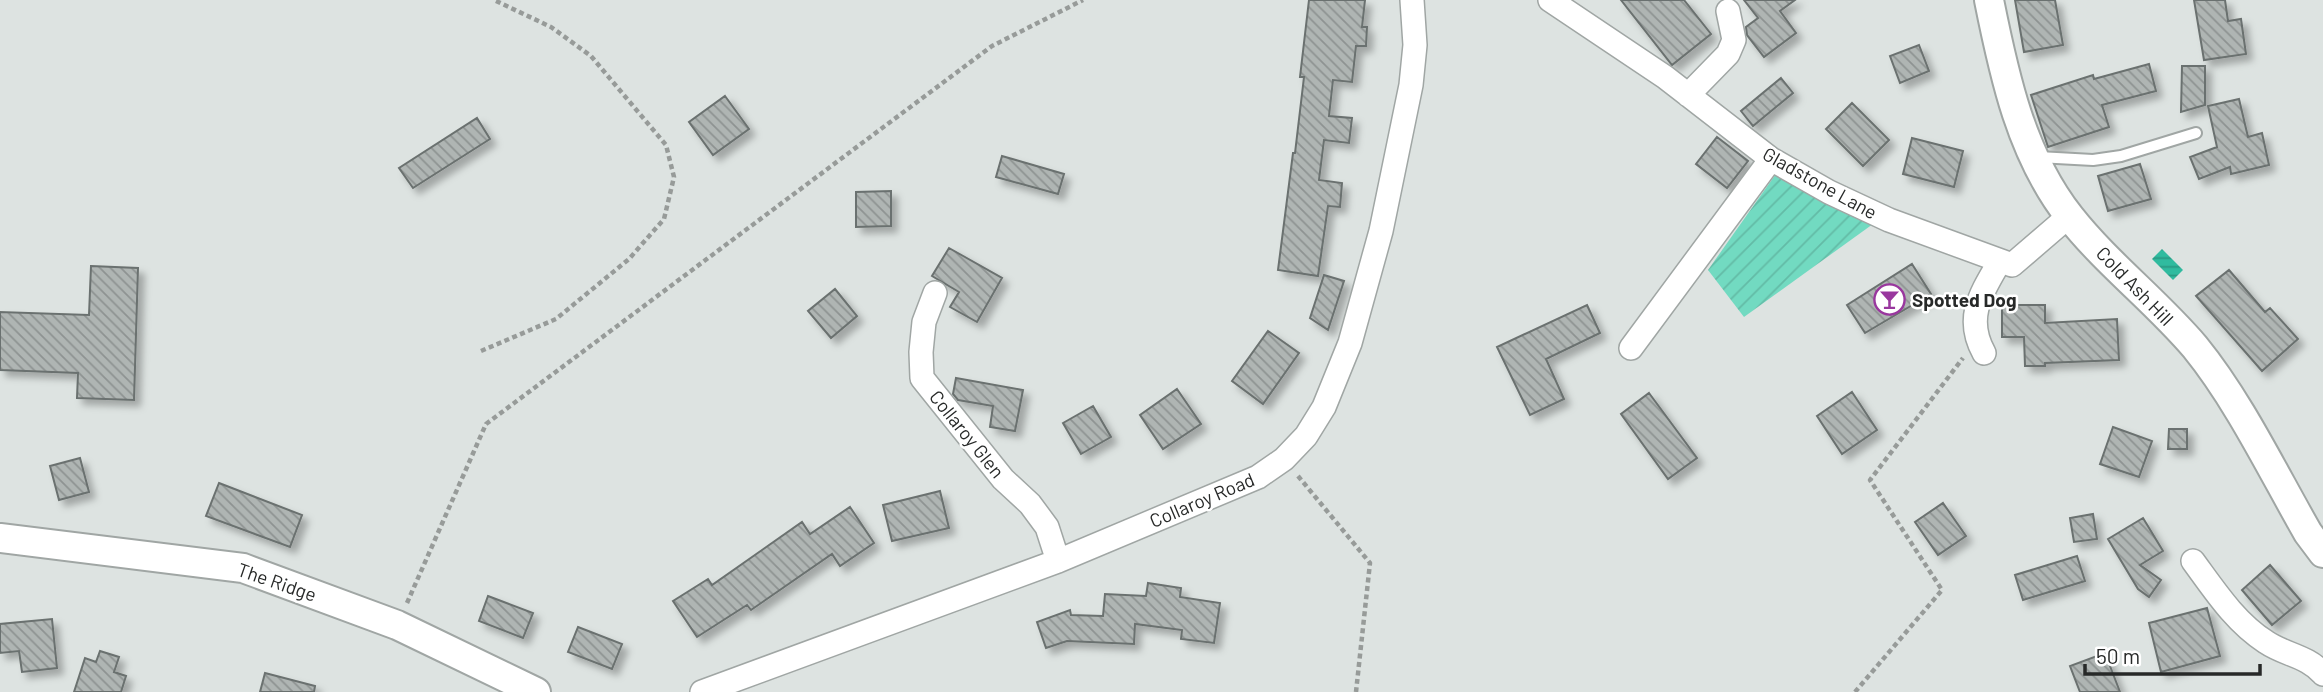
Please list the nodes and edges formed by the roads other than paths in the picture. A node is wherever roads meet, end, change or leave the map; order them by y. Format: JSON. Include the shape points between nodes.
{"nodes":[{"id":1,"x":1412,"y":0,"type":"edge"},
{"id":2,"x":1550,"y":0,"type":"edge"},
{"id":3,"x":1989,"y":0,"type":"edge"},
{"id":4,"x":1728,"y":11,"type":"dead end"},
{"id":5,"x":1688,"y":95,"type":"junction"},
{"id":6,"x":2196,"y":133,"type":"dead end"},
{"id":7,"x":2035,"y":156,"type":"junction"},
{"id":8,"x":1771,"y":159,"type":"junction"},
{"id":9,"x":2069,"y":216,"type":"junction"},
{"id":10,"x":2000,"y":261,"type":"junction"},
{"id":11,"x":935,"y":293,"type":"dead end"},
{"id":12,"x":1980,"y":346,"type":"road end"},
{"id":13,"x":1631,"y":348,"type":"dead end"},
{"id":14,"x":0,"y":537,"type":"edge"},
{"id":15,"x":2323,"y":553,"type":"edge"},
{"id":16,"x":1058,"y":561,"type":"junction"},
{"id":17,"x":2193,"y":561,"type":"dead end"},
{"id":18,"x":2323,"y":674,"type":"edge"},
{"id":19,"x":536,"y":692,"type":"edge"},
{"id":20,"x":702,"y":692,"type":"edge"}],
"edges":[{"from":1,"to":16,"type":"street","name":"Collaroy Road","via":[[1415,45],[1411,85],[1381,232],[1349,343],[1324,407],[1306,436],[1258,477]]},
{"from":2,"to":5,"type":"street","name":"Gladstone Lane"},
{"from":3,"to":7,"type":"street","name":"Cold Ash Hill","via":[[2004,72]]},
{"from":4,"to":5,"type":"street","via":[[1734,40],[1728,54]]},
{"from":5,"to":8,"type":"street","name":"Gladstone Lane"},
{"from":6,"to":7,"type":"lane","via":[[2121,156],[2093,160]]},
{"from":7,"to":9,"type":"street","name":"Cold Ash Hill"},
{"from":8,"to":10,"type":"street","name":"Gladstone Lane","via":[[1889,220]]},
{"from":8,"to":13,"type":"street"},
{"from":9,"to":10,"type":"street","via":[[2012,265]]},
{"from":9,"to":15,"type":"street","name":"Cold Ash Hill","via":[[2194,346],[2222,384]]},
{"from":10,"to":12,"type":"street","via":[[1978,299]]},
{"from":11,"to":16,"type":"street","name":"Collaroy Glen","via":[[924,322],[922,378],[1003,479],[1030,504],[1047,527]]},
{"from":14,"to":19,"type":"street","name":"The Ridge","via":[[243,568],[397,625]]},
{"from":16,"to":20,"type":"street","name":"Collaroy Road"},
{"from":17,"to":18,"type":"street","via":[[2243,626],[2268,644],[2302,657]]}]}
